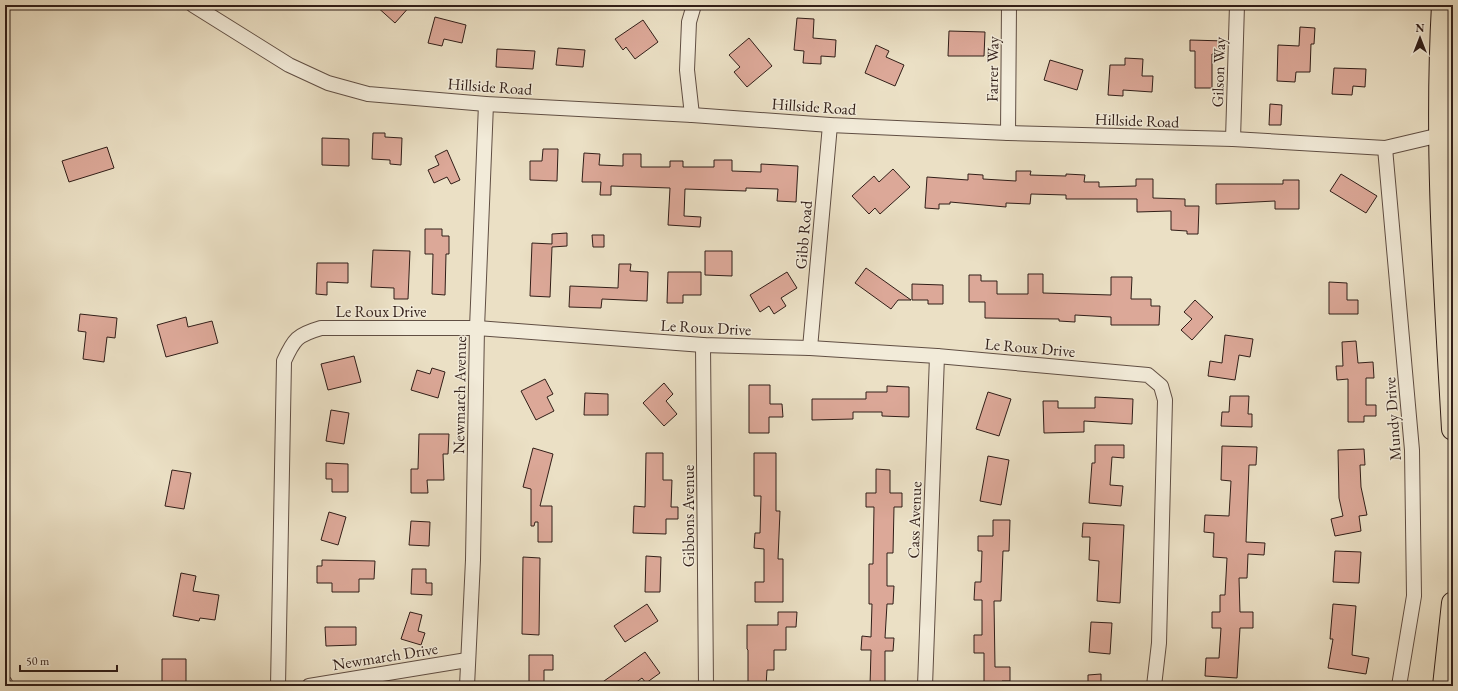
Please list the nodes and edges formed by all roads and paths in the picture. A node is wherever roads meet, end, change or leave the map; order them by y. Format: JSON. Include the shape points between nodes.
{"nodes":[{"id":1,"x":193,"y":5,"type":"edge"},
{"id":2,"x":694,"y":5,"type":"edge"},
{"id":3,"x":1010,"y":5,"type":"edge"},
{"id":4,"x":1237,"y":5,"type":"edge"},
{"id":5,"x":1443,"y":5,"type":"edge"},
{"id":6,"x":1447,"y":88,"type":"edge"},
{"id":7,"x":486,"y":104,"type":"junction"},
{"id":8,"x":692,"y":115,"type":"junction"},
{"id":9,"x":830,"y":125,"type":"junction"},
{"id":10,"x":1008,"y":133,"type":"junction"},
{"id":11,"x":1447,"y":133,"type":"edge"},
{"id":12,"x":1233,"y":139,"type":"junction"},
{"id":13,"x":1385,"y":148,"type":"junction"},
{"id":14,"x":1447,"y":192,"type":"edge"},
{"id":15,"x":477,"y":328,"type":"junction"},
{"id":16,"x":703,"y":345,"type":"junction"},
{"id":17,"x":810,"y":348,"type":"junction"},
{"id":18,"x":937,"y":356,"type":"junction"},
{"id":19,"x":1453,"y":429,"type":"edge"},
{"id":20,"x":1453,"y":603,"type":"edge"},
{"id":21,"x":467,"y":660,"type":"junction"},
{"id":22,"x":5,"y":683,"type":"edge"},
{"id":23,"x":6,"y":686,"type":"edge"},
{"id":24,"x":278,"y":686,"type":"edge"},
{"id":25,"x":309,"y":686,"type":"edge"},
{"id":26,"x":467,"y":686,"type":"edge"},
{"id":27,"x":706,"y":686,"type":"edge"},
{"id":28,"x":925,"y":686,"type":"edge"},
{"id":29,"x":1154,"y":686,"type":"edge"},
{"id":30,"x":1399,"y":686,"type":"edge"},
{"id":31,"x":1444,"y":686,"type":"edge"}],
"edges":[{"from":1,"to":7,"type":"street","name":"Hillside Road","via":[[288,65],[328,83],[368,94]]},
{"from":2,"to":8,"type":"street","via":[[690,22],[687,70]]},
{"from":3,"to":10,"type":"street","name":"Farrer Way"},
{"from":4,"to":12,"type":"street","name":"Gilson Way"},
{"from":5,"to":6,"type":"main road"},
{"from":6,"to":11,"type":"main road"},
{"from":7,"to":8,"type":"street","name":"Hillside Road"},
{"from":7,"to":15,"type":"street","name":"Newmarch Avenue"},
{"from":8,"to":9,"type":"street","name":"Hillside Road"},
{"from":9,"to":10,"type":"street","name":"Hillside Road"},
{"from":9,"to":17,"type":"street","name":"Gibb Road"},
{"from":10,"to":12,"type":"street","name":"Hillside Road"},
{"from":11,"to":13,"type":"street","name":"Hillside Road"},
{"from":11,"to":14,"type":"main road"},
{"from":12,"to":13,"type":"street","name":"Hillside Road"},
{"from":13,"to":30,"type":"street","name":"Mundy Drive","via":[[1412,450],[1414,596]]},
{"from":14,"to":19,"type":"main road"},
{"from":15,"to":16,"type":"street","name":"Le Roux Drive"},
{"from":15,"to":21,"type":"street","name":"Newmarch Avenue","via":[[473,560]]},
{"from":15,"to":24,"type":"street","name":"Le Roux Drive","via":[[321,328],[304,333],[292,343],[284,361]]},
{"from":16,"to":17,"type":"street","name":"Le Roux Drive"},
{"from":16,"to":27,"type":"street","name":"Gibbons Avenue"},
{"from":17,"to":18,"type":"street","name":"Le Roux Drive"},
{"from":18,"to":28,"type":"street","name":"Cass Avenue"},
{"from":18,"to":29,"type":"street","name":"Le Roux Drive","via":[[1148,375],[1161,386],[1165,400],[1160,643]]},
{"from":20,"to":31,"type":"main road"},
{"from":21,"to":25,"type":"street","name":"Newmarch Drive"},
{"from":21,"to":26,"type":"street","name":"Newmarch Avenue"},
{"from":22,"to":23,"type":"street"}]}
